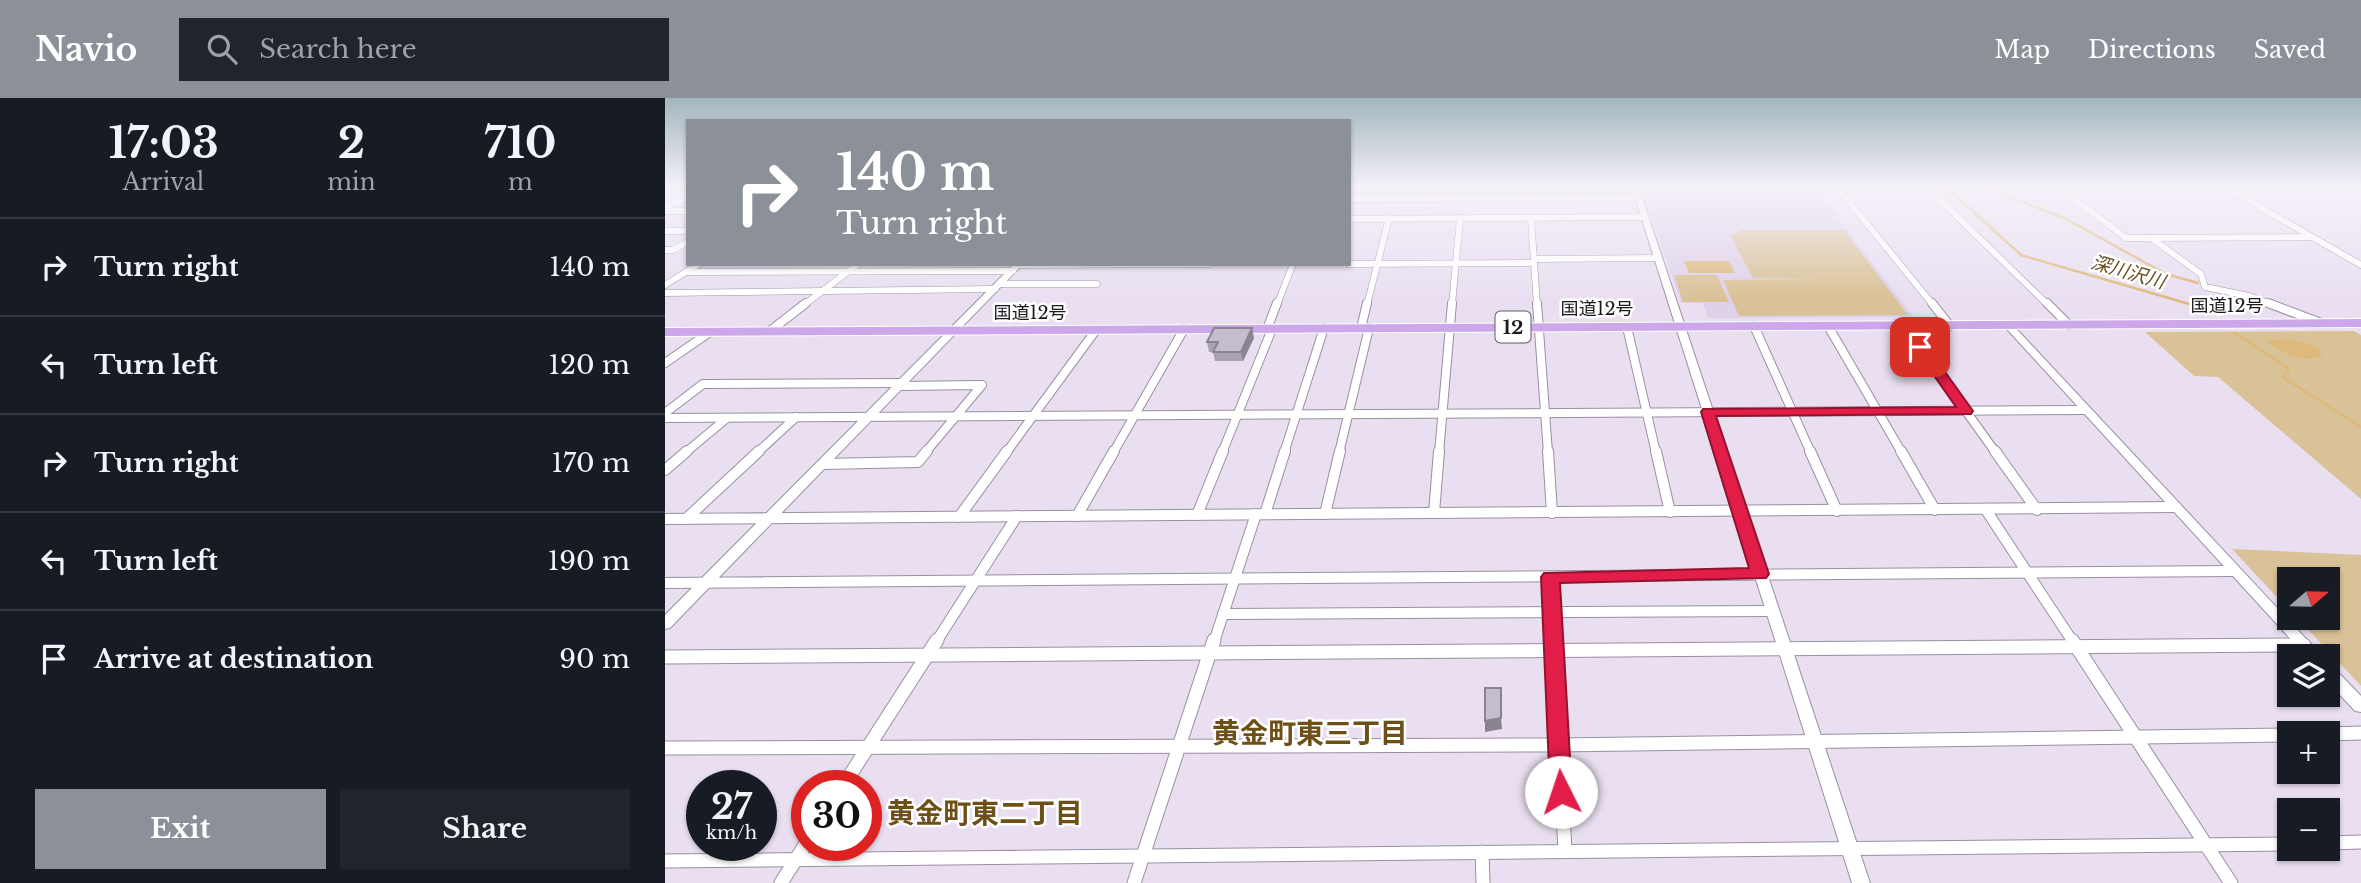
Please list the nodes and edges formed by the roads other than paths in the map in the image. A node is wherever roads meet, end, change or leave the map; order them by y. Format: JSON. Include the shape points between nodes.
{"nodes":[{"id":1,"x":1387,"y":225,"type":"edge"},
{"id":2,"x":1459,"y":225,"type":"edge"},
{"id":3,"x":1532,"y":225,"type":"edge"},
{"id":4,"x":1647,"y":225,"type":"edge"},
{"id":5,"x":1867,"y":225,"type":"edge"},
{"id":6,"x":1965,"y":225,"type":"edge"},
{"id":7,"x":2108,"y":225,"type":"edge"},
{"id":8,"x":2291,"y":225,"type":"edge"},
{"id":9,"x":665,"y":231,"type":"edge"},
{"id":10,"x":686,"y":231,"type":"edge"},
{"id":11,"x":2312,"y":237,"type":"junction"},
{"id":12,"x":2151,"y":238,"type":"junction"},
{"id":13,"x":686,"y":243,"type":"edge"},
{"id":14,"x":668,"y":252,"type":"edge"},
{"id":15,"x":1658,"y":258,"type":"junction"},
{"id":16,"x":2349,"y":258,"type":"junction"},
{"id":17,"x":2361,"y":258,"type":"edge"},
{"id":18,"x":1535,"y":261,"type":"junction"},
{"id":19,"x":1378,"y":263,"type":"junction"},
{"id":20,"x":1456,"y":263,"type":"junction"},
{"id":21,"x":1351,"y":264,"type":"edge"},
{"id":22,"x":2361,"y":265,"type":"edge"},
{"id":23,"x":696,"y":266,"type":"edge"},
{"id":24,"x":854,"y":266,"type":"edge"},
{"id":25,"x":937,"y":266,"type":"edge"},
{"id":26,"x":1081,"y":266,"type":"edge"},
{"id":27,"x":1292,"y":266,"type":"edge"},
{"id":28,"x":1017,"y":267,"type":"edge"},
{"id":29,"x":931,"y":271,"type":"junction"},
{"id":30,"x":685,"y":272,"type":"junction"},
{"id":31,"x":847,"y":272,"type":"junction"},
{"id":32,"x":1097,"y":284,"type":"dead end"},
{"id":33,"x":665,"y":285,"type":"edge"},
{"id":34,"x":997,"y":287,"type":"junction"},
{"id":35,"x":822,"y":291,"type":"junction"},
{"id":36,"x":665,"y":293,"type":"edge"},
{"id":37,"x":2321,"y":323,"type":"junction"},
{"id":38,"x":2008,"y":325,"type":"junction"},
{"id":39,"x":2069,"y":325,"type":"junction"},
{"id":40,"x":2357,"y":325,"type":"edge"},
{"id":41,"x":1754,"y":326,"type":"junction"},
{"id":42,"x":1828,"y":326,"type":"junction"},
{"id":43,"x":1905,"y":326,"type":"junction"},
{"id":44,"x":1950,"y":326,"type":"junction"},
{"id":45,"x":1538,"y":327,"type":"junction"},
{"id":46,"x":1627,"y":327,"type":"junction"},
{"id":47,"x":1679,"y":327,"type":"junction"},
{"id":48,"x":1324,"y":328,"type":"junction"},
{"id":49,"x":1365,"y":328,"type":"junction"},
{"id":50,"x":1451,"y":328,"type":"junction"},
{"id":51,"x":1184,"y":329,"type":"junction"},
{"id":52,"x":1270,"y":329,"type":"junction"},
{"id":53,"x":953,"y":330,"type":"junction"},
{"id":54,"x":1096,"y":330,"type":"junction"},
{"id":55,"x":770,"y":331,"type":"junction"},
{"id":56,"x":665,"y":332,"type":"edge"},
{"id":57,"x":710,"y":332,"type":"junction"},
{"id":58,"x":665,"y":363,"type":"edge"},
{"id":59,"x":900,"y":385,"type":"junction"},
{"id":60,"x":2086,"y":410,"type":"junction"},
{"id":61,"x":1878,"y":411,"type":"junction"},
{"id":62,"x":1966,"y":411,"type":"junction"},
{"id":63,"x":1646,"y":412,"type":"junction"},
{"id":64,"x":1708,"y":412,"type":"junction"},
{"id":65,"x":1794,"y":412,"type":"junction"},
{"id":66,"x":1545,"y":413,"type":"junction"},
{"id":67,"x":1238,"y":414,"type":"junction"},
{"id":68,"x":1296,"y":414,"type":"junction"},
{"id":69,"x":1348,"y":414,"type":"junction"},
{"id":70,"x":1443,"y":414,"type":"junction"},
{"id":71,"x":1135,"y":415,"type":"junction"},
{"id":72,"x":665,"y":416,"type":"edge"},
{"id":73,"x":956,"y":416,"type":"junction"},
{"id":74,"x":1032,"y":416,"type":"junction"},
{"id":75,"x":796,"y":417,"type":"junction"},
{"id":76,"x":868,"y":417,"type":"junction"},
{"id":77,"x":727,"y":418,"type":"junction"},
{"id":78,"x":823,"y":464,"type":"junction"},
{"id":79,"x":665,"y":470,"type":"edge"},
{"id":80,"x":2176,"y":507,"type":"junction"},
{"id":81,"x":1837,"y":510,"type":"junction"},
{"id":82,"x":1935,"y":510,"type":"junction"},
{"id":83,"x":1986,"y":510,"type":"junction"},
{"id":84,"x":2037,"y":510,"type":"junction"},
{"id":85,"x":1740,"y":511,"type":"junction"},
{"id":86,"x":1670,"y":512,"type":"junction"},
{"id":87,"x":1434,"y":513,"type":"junction"},
{"id":88,"x":1552,"y":513,"type":"junction"},
{"id":89,"x":1260,"y":514,"type":"junction"},
{"id":90,"x":1325,"y":514,"type":"junction"},
{"id":91,"x":1197,"y":515,"type":"junction"},
{"id":92,"x":1017,"y":516,"type":"junction"},
{"id":93,"x":1077,"y":516,"type":"junction"},
{"id":94,"x":959,"y":517,"type":"junction"},
{"id":95,"x":769,"y":518,"type":"junction"},
{"id":96,"x":665,"y":519,"type":"edge"},
{"id":97,"x":686,"y":519,"type":"junction"},
{"id":98,"x":2024,"y":571,"type":"junction"},
{"id":99,"x":2234,"y":571,"type":"junction"},
{"id":100,"x":1760,"y":574,"type":"junction"},
{"id":101,"x":1550,"y":577,"type":"junction"},
{"id":102,"x":1235,"y":578,"type":"junction"},
{"id":103,"x":976,"y":579,"type":"junction"},
{"id":104,"x":706,"y":582,"type":"junction"},
{"id":105,"x":665,"y":583,"type":"edge"},
{"id":106,"x":1772,"y":611,"type":"junction"},
{"id":107,"x":1552,"y":612,"type":"junction"},
{"id":108,"x":1223,"y":614,"type":"junction"},
{"id":109,"x":665,"y":624,"type":"edge"},
{"id":110,"x":2302,"y":644,"type":"edge"},
{"id":111,"x":2074,"y":647,"type":"junction"},
{"id":112,"x":1783,"y":648,"type":"junction"},
{"id":113,"x":1553,"y":650,"type":"junction"},
{"id":114,"x":2277,"y":650,"type":"edge"},
{"id":115,"x":1209,"y":653,"type":"junction"},
{"id":116,"x":665,"y":657,"type":"edge"},
{"id":117,"x":926,"y":657,"type":"junction"},
{"id":118,"x":2340,"y":684,"type":"edge"},
{"id":119,"x":2361,"y":706,"type":"edge"},
{"id":120,"x":2361,"y":733,"type":"edge"},
{"id":121,"x":2340,"y":734,"type":"edge"},
{"id":122,"x":2277,"y":735,"type":"edge"},
{"id":123,"x":2134,"y":738,"type":"junction"},
{"id":124,"x":1815,"y":739,"type":"junction"},
{"id":125,"x":1558,"y":745,"type":"junction"},
{"id":126,"x":869,"y":746,"type":"junction"},
{"id":127,"x":1180,"y":746,"type":"junction"},
{"id":128,"x":665,"y":748,"type":"edge"},
{"id":129,"x":853,"y":770,"type":"edge"},
{"id":130,"x":2361,"y":842,"type":"edge"},
{"id":131,"x":2340,"y":843,"type":"edge"},
{"id":132,"x":2277,"y":844,"type":"edge"},
{"id":133,"x":2205,"y":845,"type":"junction"},
{"id":134,"x":1850,"y":848,"type":"junction"},
{"id":135,"x":1565,"y":850,"type":"junction"},
{"id":136,"x":1482,"y":852,"type":"junction"},
{"id":137,"x":1144,"y":855,"type":"junction"},
{"id":138,"x":882,"y":860,"type":"edge"},
{"id":139,"x":795,"y":861,"type":"joint"},
{"id":140,"x":665,"y":862,"type":"edge"},
{"id":141,"x":781,"y":883,"type":"edge"},
{"id":142,"x":1134,"y":883,"type":"edge"},
{"id":143,"x":1483,"y":883,"type":"edge"},
{"id":144,"x":1861,"y":883,"type":"edge"},
{"id":145,"x":2231,"y":883,"type":"edge"}],
"edges":[{"from":1,"to":19,"type":"street"},
{"from":2,"to":20,"type":"street"},
{"from":3,"to":18,"type":"street"},
{"from":4,"to":15,"type":"street"},
{"from":5,"to":44,"type":"street"},
{"from":6,"to":39,"type":"street"},
{"from":7,"to":12,"type":"street","via":[[2126,238]]},
{"from":8,"to":11,"type":"street"},
{"from":9,"to":10,"type":"street"},
{"from":11,"to":12,"type":"street"},
{"from":11,"to":16,"type":"street"},
{"from":12,"to":37,"type":"street","via":[[2201,274],[2205,287],[2249,296]]},
{"from":13,"to":14,"type":"street"},
{"from":15,"to":18,"type":"street"},
{"from":15,"to":47,"type":"street"},
{"from":16,"to":17,"type":"street"},
{"from":16,"to":22,"type":"street"},
{"from":18,"to":20,"type":"street"},
{"from":18,"to":45,"type":"street"},
{"from":19,"to":20,"type":"street"},
{"from":19,"to":21,"type":"street"},
{"from":19,"to":49,"type":"street"},
{"from":20,"to":50,"type":"street"},
{"from":23,"to":30,"type":"street"},
{"from":24,"to":31,"type":"street"},
{"from":25,"to":29,"type":"street"},
{"from":26,"to":28,"type":"street"},
{"from":27,"to":52,"type":"street"},
{"from":28,"to":29,"type":"street"},
{"from":28,"to":34,"type":"street"},
{"from":29,"to":31,"type":"street"},
{"from":30,"to":31,"type":"street"},
{"from":30,"to":33,"type":"street"},
{"from":31,"to":35,"type":"street"},
{"from":32,"to":34,"type":"street"},
{"from":34,"to":35,"type":"street"},
{"from":34,"to":53,"type":"street"},
{"from":35,"to":36,"type":"street"},
{"from":35,"to":55,"type":"street"},
{"from":37,"to":39,"type":"highway","name":"国道12号","number":"12"},
{"from":37,"to":40,"type":"highway","name":"国道12号","number":"12"},
{"from":38,"to":39,"type":"highway","name":"国道12号","number":"12"},
{"from":38,"to":44,"type":"highway","name":"国道12号","number":"12"},
{"from":38,"to":60,"type":"street"},
{"from":41,"to":42,"type":"highway","name":"国道12号","number":"12"},
{"from":41,"to":47,"type":"highway","name":"国道12号","number":"12"},
{"from":41,"to":65,"type":"street"},
{"from":42,"to":43,"type":"highway","name":"国道12号","number":"12"},
{"from":42,"to":61,"type":"street"},
{"from":43,"to":44,"type":"highway","name":"国道12号","number":"12"},
{"from":43,"to":62,"type":"street"},
{"from":45,"to":46,"type":"highway","name":"国道12号","number":"12"},
{"from":45,"to":50,"type":"highway","name":"国道12号","number":"12"},
{"from":45,"to":66,"type":"street"},
{"from":46,"to":47,"type":"highway","name":"国道12号","number":"12"},
{"from":46,"to":63,"type":"street"},
{"from":47,"to":64,"type":"street"},
{"from":48,"to":49,"type":"highway","name":"国道12号","number":"12"},
{"from":48,"to":52,"type":"highway","name":"国道12号","number":"12"},
{"from":48,"to":68,"type":"street"},
{"from":49,"to":50,"type":"highway","name":"国道12号","number":"12"},
{"from":49,"to":69,"type":"street"},
{"from":50,"to":70,"type":"street"},
{"from":51,"to":52,"type":"highway","name":"国道12号","number":"12"},
{"from":51,"to":54,"type":"highway","name":"国道12号","number":"12"},
{"from":51,"to":71,"type":"street"},
{"from":52,"to":67,"type":"street"},
{"from":53,"to":54,"type":"highway","name":"国道12号","number":"12"},
{"from":53,"to":55,"type":"highway","name":"国道12号","number":"12"},
{"from":53,"to":59,"type":"street"},
{"from":54,"to":74,"type":"street"},
{"from":55,"to":57,"type":"highway","name":"国道12号","number":"12"},
{"from":56,"to":57,"type":"highway","name":"国道12号","number":"12"},
{"from":57,"to":58,"type":"street"},
{"from":59,"to":72,"type":"street","via":[[703,384]]},
{"from":59,"to":73,"type":"street","via":[[982,386]]},
{"from":59,"to":76,"type":"street"},
{"from":60,"to":62,"type":"street"},
{"from":60,"to":80,"type":"street"},
{"from":61,"to":62,"type":"street"},
{"from":61,"to":65,"type":"street"},
{"from":61,"to":82,"type":"street"},
{"from":62,"to":84,"type":"street"},
{"from":63,"to":64,"type":"street"},
{"from":63,"to":66,"type":"street"},
{"from":63,"to":86,"type":"street"},
{"from":64,"to":65,"type":"street"},
{"from":64,"to":85,"type":"street"},
{"from":65,"to":81,"type":"street"},
{"from":66,"to":70,"type":"street"},
{"from":66,"to":88,"type":"street"},
{"from":67,"to":68,"type":"street"},
{"from":67,"to":71,"type":"street"},
{"from":67,"to":91,"type":"street"},
{"from":68,"to":69,"type":"street"},
{"from":68,"to":89,"type":"street"},
{"from":69,"to":70,"type":"street"},
{"from":69,"to":90,"type":"street"},
{"from":70,"to":87,"type":"street"},
{"from":71,"to":74,"type":"street"},
{"from":71,"to":93,"type":"street"},
{"from":72,"to":77,"type":"street"},
{"from":73,"to":74,"type":"street"},
{"from":73,"to":76,"type":"street"},
{"from":73,"to":78,"type":"street","via":[[918,462]]},
{"from":74,"to":94,"type":"street"},
{"from":75,"to":76,"type":"street"},
{"from":75,"to":77,"type":"street"},
{"from":75,"to":97,"type":"street"},
{"from":76,"to":78,"type":"street"},
{"from":77,"to":79,"type":"street"},
{"from":78,"to":95,"type":"street"},
{"from":80,"to":84,"type":"street"},
{"from":80,"to":99,"type":"street"},
{"from":81,"to":82,"type":"street"},
{"from":81,"to":85,"type":"street"},
{"from":82,"to":83,"type":"street"},
{"from":83,"to":84,"type":"street"},
{"from":83,"to":98,"type":"street"},
{"from":85,"to":86,"type":"street"},
{"from":85,"to":100,"type":"street"},
{"from":86,"to":88,"type":"street"},
{"from":87,"to":88,"type":"street"},
{"from":87,"to":90,"type":"street"},
{"from":89,"to":90,"type":"street"},
{"from":89,"to":91,"type":"street"},
{"from":89,"to":102,"type":"street"},
{"from":91,"to":93,"type":"street"},
{"from":92,"to":93,"type":"street"},
{"from":92,"to":94,"type":"street"},
{"from":92,"to":103,"type":"street"},
{"from":94,"to":95,"type":"street"},
{"from":95,"to":97,"type":"street"},
{"from":95,"to":104,"type":"street"},
{"from":96,"to":97,"type":"street"},
{"from":98,"to":99,"type":"street"},
{"from":98,"to":100,"type":"street"},
{"from":98,"to":111,"type":"street"},
{"from":99,"to":110,"type":"street"},
{"from":100,"to":101,"type":"street"},
{"from":100,"to":106,"type":"street"},
{"from":101,"to":102,"type":"street"},
{"from":101,"to":107,"type":"street"},
{"from":102,"to":103,"type":"street"},
{"from":102,"to":108,"type":"street"},
{"from":103,"to":104,"type":"street"},
{"from":103,"to":117,"type":"street"},
{"from":104,"to":105,"type":"street"},
{"from":104,"to":109,"type":"street"},
{"from":106,"to":107,"type":"street"},
{"from":106,"to":112,"type":"street"},
{"from":107,"to":108,"type":"street"},
{"from":107,"to":113,"type":"street"},
{"from":108,"to":115,"type":"street"},
{"from":111,"to":112,"type":"street"},
{"from":111,"to":114,"type":"street"},
{"from":111,"to":123,"type":"street"},
{"from":112,"to":113,"type":"street"},
{"from":112,"to":124,"type":"street"},
{"from":113,"to":115,"type":"street"},
{"from":113,"to":125,"type":"street"},
{"from":115,"to":117,"type":"street"},
{"from":115,"to":127,"type":"street"},
{"from":116,"to":117,"type":"street"},
{"from":117,"to":126,"type":"street"},
{"from":118,"to":119,"type":"street"},
{"from":120,"to":121,"type":"street"},
{"from":122,"to":123,"type":"street"},
{"from":123,"to":124,"type":"street"},
{"from":123,"to":133,"type":"street"},
{"from":124,"to":125,"type":"street"},
{"from":124,"to":134,"type":"street"},
{"from":125,"to":127,"type":"street"},
{"from":125,"to":135,"type":"street"},
{"from":126,"to":127,"type":"street"},
{"from":126,"to":128,"type":"street"},
{"from":126,"to":129,"type":"street"},
{"from":127,"to":137,"type":"street"},
{"from":130,"to":131,"type":"street"},
{"from":132,"to":133,"type":"street"},
{"from":133,"to":134,"type":"street"},
{"from":133,"to":145,"type":"street"},
{"from":134,"to":135,"type":"street"},
{"from":134,"to":144,"type":"street"},
{"from":135,"to":136,"type":"street"},
{"from":136,"to":137,"type":"street"},
{"from":136,"to":143,"type":"street"},
{"from":137,"to":138,"type":"street"},
{"from":137,"to":142,"type":"street"},
{"from":139,"to":140,"type":"street"},
{"from":139,"to":141,"type":"street"}]}
